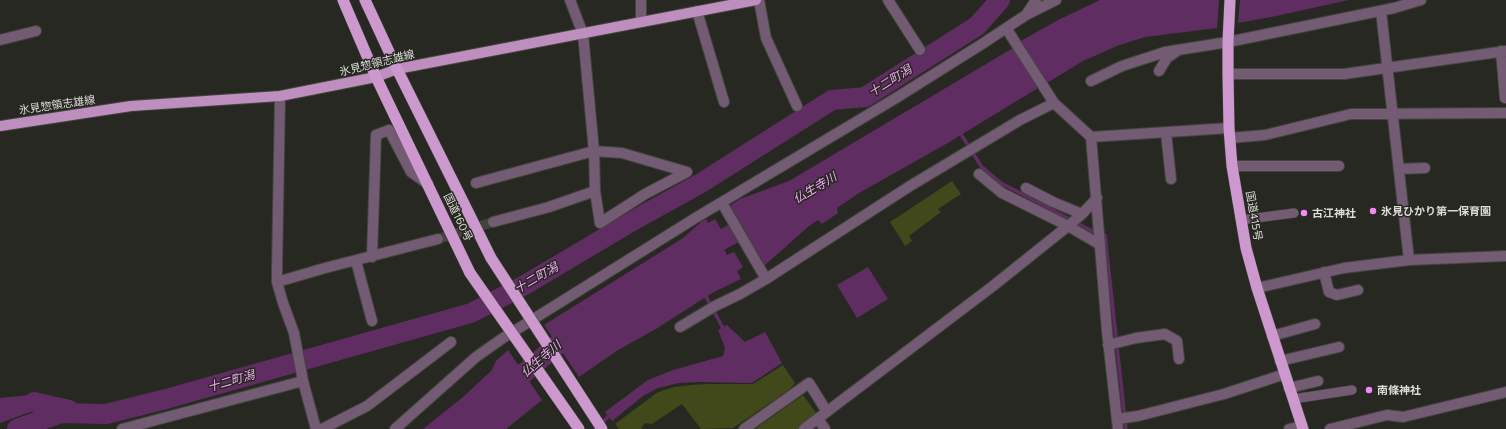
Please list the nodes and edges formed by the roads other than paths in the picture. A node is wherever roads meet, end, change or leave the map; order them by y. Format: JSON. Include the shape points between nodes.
{"nodes":[{"id":1,"x":343,"y":0,"type":"edge"},
{"id":2,"x":365,"y":0,"type":"edge"},
{"id":3,"x":570,"y":0,"type":"edge"},
{"id":4,"x":641,"y":0,"type":"edge"},
{"id":5,"x":757,"y":0,"type":"edge"},
{"id":6,"x":888,"y":0,"type":"edge"},
{"id":7,"x":1036,"y":0,"type":"edge"},
{"id":8,"x":1056,"y":0,"type":"edge"},
{"id":9,"x":1230,"y":0,"type":"edge"},
{"id":10,"x":1421,"y":0,"type":"edge"},
{"id":11,"x":698,"y":11,"type":"junction"},
{"id":12,"x":1381,"y":11,"type":"junction"},
{"id":13,"x":1026,"y":15,"type":"junction"},
{"id":14,"x":641,"y":22,"type":"junction"},
{"id":15,"x":1006,"y":28,"type":"junction"},
{"id":16,"x":36,"y":31,"type":"dead end"},
{"id":17,"x":583,"y":34,"type":"junction"},
{"id":18,"x":0,"y":40,"type":"edge"},
{"id":19,"x":1228,"y":42,"type":"junction"},
{"id":20,"x":920,"y":50,"type":"dead end"},
{"id":21,"x":1178,"y":50,"type":"junction"},
{"id":22,"x":1503,"y":51,"type":"edge"},
{"id":23,"x":1387,"y":68,"type":"junction"},
{"id":24,"x":397,"y":69,"type":"junction"},
{"id":25,"x":1159,"y":71,"type":"dead end"},
{"id":26,"x":1228,"y":74,"type":"junction"},
{"id":27,"x":376,"y":77,"type":"junction"},
{"id":28,"x":1091,"y":81,"type":"dead end"},
{"id":29,"x":280,"y":96,"type":"junction"},
{"id":30,"x":1506,"y":98,"type":"edge"},
{"id":31,"x":1051,"y":100,"type":"junction"},
{"id":32,"x":724,"y":102,"type":"dead end"},
{"id":33,"x":797,"y":106,"type":"dead end"},
{"id":34,"x":1392,"y":114,"type":"junction"},
{"id":35,"x":1506,"y":114,"type":"edge"},
{"id":36,"x":0,"y":126,"type":"edge"},
{"id":37,"x":1166,"y":133,"type":"junction"},
{"id":38,"x":1229,"y":133,"type":"junction"},
{"id":39,"x":1091,"y":137,"type":"junction"},
{"id":40,"x":594,"y":151,"type":"junction"},
{"id":41,"x":1232,"y":166,"type":"junction"},
{"id":42,"x":1339,"y":166,"type":"dead end"},
{"id":43,"x":1425,"y":168,"type":"dead end"},
{"id":44,"x":1399,"y":169,"type":"junction"},
{"id":45,"x":979,"y":174,"type":"dead end"},
{"id":46,"x":1171,"y":180,"type":"dead end"},
{"id":47,"x":476,"y":183,"type":"dead end"},
{"id":48,"x":428,"y":184,"type":"junction"},
{"id":49,"x":1026,"y":188,"type":"dead end"},
{"id":50,"x":595,"y":191,"type":"junction"},
{"id":51,"x":1097,"y":198,"type":"junction"},
{"id":52,"x":722,"y":203,"type":"junction"},
{"id":53,"x":1294,"y":213,"type":"dead end"},
{"id":54,"x":1082,"y":214,"type":"junction"},
{"id":55,"x":1241,"y":220,"type":"junction"},
{"id":56,"x":492,"y":222,"type":"tunnel mouth"},
{"id":57,"x":1068,"y":226,"type":"junction"},
{"id":58,"x":438,"y":239,"type":"tunnel mouth"},
{"id":59,"x":1099,"y":244,"type":"junction"},
{"id":60,"x":1506,"y":256,"type":"edge"},
{"id":61,"x":372,"y":257,"type":"junction"},
{"id":62,"x":1409,"y":260,"type":"junction"},
{"id":63,"x":356,"y":261,"type":"junction"},
{"id":64,"x":1324,"y":272,"type":"junction"},
{"id":65,"x":766,"y":279,"type":"junction"},
{"id":66,"x":278,"y":282,"type":"junction"},
{"id":67,"x":1257,"y":288,"type":"junction"},
{"id":68,"x":1358,"y":290,"type":"dead end"},
{"id":69,"x":372,"y":321,"type":"dead end"},
{"id":70,"x":1315,"y":324,"type":"dead end"},
{"id":71,"x":680,"y":327,"type":"dead end"},
{"id":72,"x":1272,"y":336,"type":"junction"},
{"id":73,"x":451,"y":342,"type":"dead end"},
{"id":74,"x":1108,"y":345,"type":"junction"},
{"id":75,"x":1339,"y":347,"type":"dead end"},
{"id":76,"x":1179,"y":359,"type":"dead end"},
{"id":77,"x":1280,"y":361,"type":"junction"},
{"id":78,"x":1285,"y":374,"type":"junction"},
{"id":79,"x":303,"y":381,"type":"junction"},
{"id":80,"x":1318,"y":381,"type":"dead end"},
{"id":81,"x":1289,"y":388,"type":"junction"},
{"id":82,"x":1352,"y":390,"type":"dead end"},
{"id":83,"x":1506,"y":392,"type":"edge"},
{"id":84,"x":1293,"y":399,"type":"junction"},
{"id":85,"x":827,"y":412,"type":"junction"},
{"id":86,"x":818,"y":419,"type":"junction"},
{"id":87,"x":1116,"y":426,"type":"edge"},
{"id":88,"x":1302,"y":427,"type":"edge"},
{"id":89,"x":747,"y":428,"type":"edge"},
{"id":90,"x":122,"y":429,"type":"edge"},
{"id":91,"x":316,"y":429,"type":"edge"},
{"id":92,"x":322,"y":429,"type":"edge"},
{"id":93,"x":395,"y":429,"type":"edge"},
{"id":94,"x":579,"y":429,"type":"edge"},
{"id":95,"x":602,"y":429,"type":"edge"},
{"id":96,"x":804,"y":429,"type":"edge"},
{"id":97,"x":825,"y":429,"type":"edge"},
{"id":98,"x":1289,"y":429,"type":"edge"},
{"id":99,"x":1330,"y":429,"type":"edge"}],
"edges":[{"from":1,"to":27,"type":"highway","name":"国道160号"},
{"from":2,"to":24,"type":"highway","name":"国道160号"},
{"from":3,"to":17,"type":"street"},
{"from":4,"to":14,"type":"street"},
{"from":5,"to":11,"type":"main road","name":"氷見惣領志雄線"},
{"from":5,"to":33,"type":"street","via":[[766,38]]},
{"from":6,"to":20,"type":"street"},
{"from":7,"to":13,"type":"street"},
{"from":8,"to":13,"type":"street"},
{"from":9,"to":19,"type":"highway","name":"国道415号"},
{"from":10,"to":12,"type":"street"},
{"from":11,"to":14,"type":"main road","name":"氷見惣領志雄線"},
{"from":11,"to":32,"type":"street"},
{"from":12,"to":19,"type":"street"},
{"from":12,"to":23,"type":"street"},
{"from":13,"to":15,"type":"street"},
{"from":14,"to":17,"type":"main road","name":"氷見惣領志雄線"},
{"from":15,"to":31,"type":"street"},
{"from":15,"to":52,"type":"street"},
{"from":16,"to":18,"type":"street"},
{"from":17,"to":24,"type":"main road","name":"氷見惣領志雄線"},
{"from":17,"to":40,"type":"street"},
{"from":19,"to":21,"type":"street"},
{"from":19,"to":26,"type":"highway","name":"国道415号"},
{"from":21,"to":25,"type":"street","via":[[1167,58]]},
{"from":21,"to":28,"type":"street","via":[[1122,66]]},
{"from":22,"to":23,"type":"street"},
{"from":22,"to":30,"type":"street"},
{"from":23,"to":26,"type":"street","via":[[1344,74]]},
{"from":23,"to":34,"type":"street"},
{"from":24,"to":27,"type":"main road","name":"氷見惣領志雄線"},
{"from":24,"to":95,"type":"highway","name":"国道160号","bridge":true,"via":[[491,258]]},
{"from":26,"to":38,"type":"highway","name":"国道415号"},
{"from":27,"to":29,"type":"main road","name":"氷見惣領志雄線"},
{"from":27,"to":48,"type":"highway","name":"国道160号"},
{"from":29,"to":36,"type":"main road","name":"氷見惣領志雄線","via":[[131,106]]},
{"from":29,"to":66,"type":"street"},
{"from":31,"to":39,"type":"street"},
{"from":31,"to":65,"type":"street","via":[[833,234]]},
{"from":34,"to":35,"type":"street"},
{"from":34,"to":38,"type":"street","via":[[1351,114],[1265,135]]},
{"from":34,"to":44,"type":"street"},
{"from":37,"to":38,"type":"street"},
{"from":37,"to":39,"type":"street"},
{"from":37,"to":46,"type":"street"},
{"from":38,"to":41,"type":"highway","name":"国道415号"},
{"from":39,"to":51,"type":"street"},
{"from":40,"to":47,"type":"street"},
{"from":40,"to":50,"type":"street"},
{"from":40,"to":50,"type":"street","via":[[622,153],[688,172],[645,194],[600,223]]},
{"from":41,"to":42,"type":"street"},
{"from":41,"to":55,"type":"highway","name":"国道415号"},
{"from":43,"to":44,"type":"street"},
{"from":44,"to":62,"type":"street"},
{"from":45,"to":57,"type":"street","via":[[1002,193]]},
{"from":48,"to":61,"type":"street","via":[[411,172],[388,130],[376,134]]},
{"from":48,"to":94,"type":"highway","name":"国道160号","bridge":true,"via":[[470,272]]},
{"from":49,"to":54,"type":"street"},
{"from":50,"to":56,"type":"street","via":[[549,207]]},
{"from":51,"to":54,"type":"street"},
{"from":51,"to":59,"type":"street"},
{"from":52,"to":65,"type":"street"},
{"from":52,"to":93,"type":"street","via":[[503,338],[476,357]]},
{"from":53,"to":55,"type":"street"},
{"from":54,"to":57,"type":"street"},
{"from":55,"to":67,"type":"highway","name":"国道415号"},
{"from":57,"to":59,"type":"street"},
{"from":57,"to":85,"type":"street"},
{"from":58,"to":61,"type":"street"},
{"from":59,"to":74,"type":"street"},
{"from":60,"to":62,"type":"street"},
{"from":61,"to":63,"type":"street"},
{"from":62,"to":64,"type":"street"},
{"from":63,"to":66,"type":"street"},
{"from":63,"to":69,"type":"street"},
{"from":64,"to":67,"type":"street"},
{"from":64,"to":68,"type":"street","via":[[1330,292],[1337,295]]},
{"from":65,"to":71,"type":"street"},
{"from":66,"to":79,"type":"street","via":[[294,333]]},
{"from":67,"to":72,"type":"highway","name":"国道415号"},
{"from":70,"to":72,"type":"street"},
{"from":72,"to":77,"type":"highway","name":"国道415号"},
{"from":73,"to":92,"type":"street","via":[[367,406]]},
{"from":74,"to":76,"type":"street","via":[[1165,334],[1177,341]]},
{"from":74,"to":87,"type":"street"},
{"from":75,"to":77,"type":"street"},
{"from":77,"to":78,"type":"highway","name":"国道415号"},
{"from":78,"to":81,"type":"highway","name":"国道415号"},
{"from":78,"to":87,"type":"street","via":[[1224,394],[1138,416]]},
{"from":79,"to":90,"type":"street"},
{"from":79,"to":91,"type":"street"},
{"from":80,"to":81,"type":"street"},
{"from":81,"to":84,"type":"highway","name":"国道415号"},
{"from":82,"to":84,"type":"street"},
{"from":83,"to":99,"type":"street","via":[[1403,417],[1387,415]]},
{"from":84,"to":88,"type":"highway","name":"国道415号"},
{"from":85,"to":86,"type":"street"},
{"from":85,"to":89,"type":"street","via":[[809,383]]},
{"from":86,"to":96,"type":"street"},
{"from":86,"to":97,"type":"street"},
{"from":88,"to":98,"type":"street"}]}
